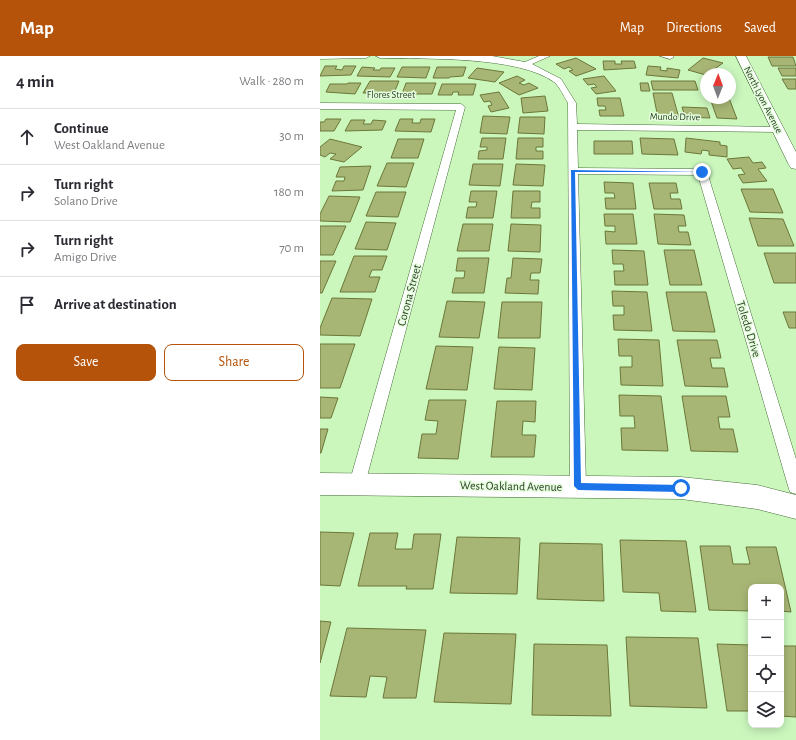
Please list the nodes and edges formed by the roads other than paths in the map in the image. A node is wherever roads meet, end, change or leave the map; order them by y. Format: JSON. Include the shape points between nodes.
{"nodes":[{"id":1,"x":366,"y":56,"type":"edge"},
{"id":2,"x":380,"y":56,"type":"edge"},
{"id":3,"x":546,"y":56,"type":"edge"},
{"id":4,"x":742,"y":56,"type":"edge"},
{"id":5,"x":320,"y":57,"type":"edge"},
{"id":6,"x":526,"y":64,"type":"junction"},
{"id":7,"x":320,"y":106,"type":"edge"},
{"id":8,"x":461,"y":107,"type":"joint"},
{"id":9,"x":572,"y":127,"type":"junction"},
{"id":10,"x":778,"y":129,"type":"junction"},
{"id":11,"x":796,"y":165,"type":"edge"},
{"id":12,"x":573,"y":171,"type":"junction"},
{"id":13,"x":320,"y":484,"type":"edge"},
{"id":14,"x":357,"y":484,"type":"junction"},
{"id":15,"x":578,"y":486,"type":"junction"},
{"id":16,"x":796,"y":486,"type":"edge"},
{"id":17,"x":796,"y":507,"type":"edge"}],
"edges":[{"from":1,"to":5,"type":"street"},
{"from":2,"to":6,"type":"street","via":[[490,58]]},
{"from":3,"to":6,"type":"street"},
{"from":4,"to":10,"type":"street","name":"North Lyon Avenue"},
{"from":6,"to":9,"type":"street","via":[[558,82],[572,103]]},
{"from":7,"to":8,"type":"street","name":"Flores Street"},
{"from":8,"to":14,"type":"street","name":"Corona Street"},
{"from":9,"to":10,"type":"street","name":"Mundo Drive"},
{"from":9,"to":12,"type":"street"},
{"from":10,"to":11,"type":"street","name":"North Lyon Avenue"},
{"from":12,"to":15,"type":"street"},
{"from":12,"to":16,"type":"street","name":"Toledo Drive","via":[[702,172]]},
{"from":13,"to":14,"type":"street","name":"West Oakland Avenue"},
{"from":14,"to":15,"type":"street","name":"West Oakland Avenue"},
{"from":15,"to":17,"type":"street","name":"West Oakland Avenue","via":[[681,488],[757,497]]}]}
